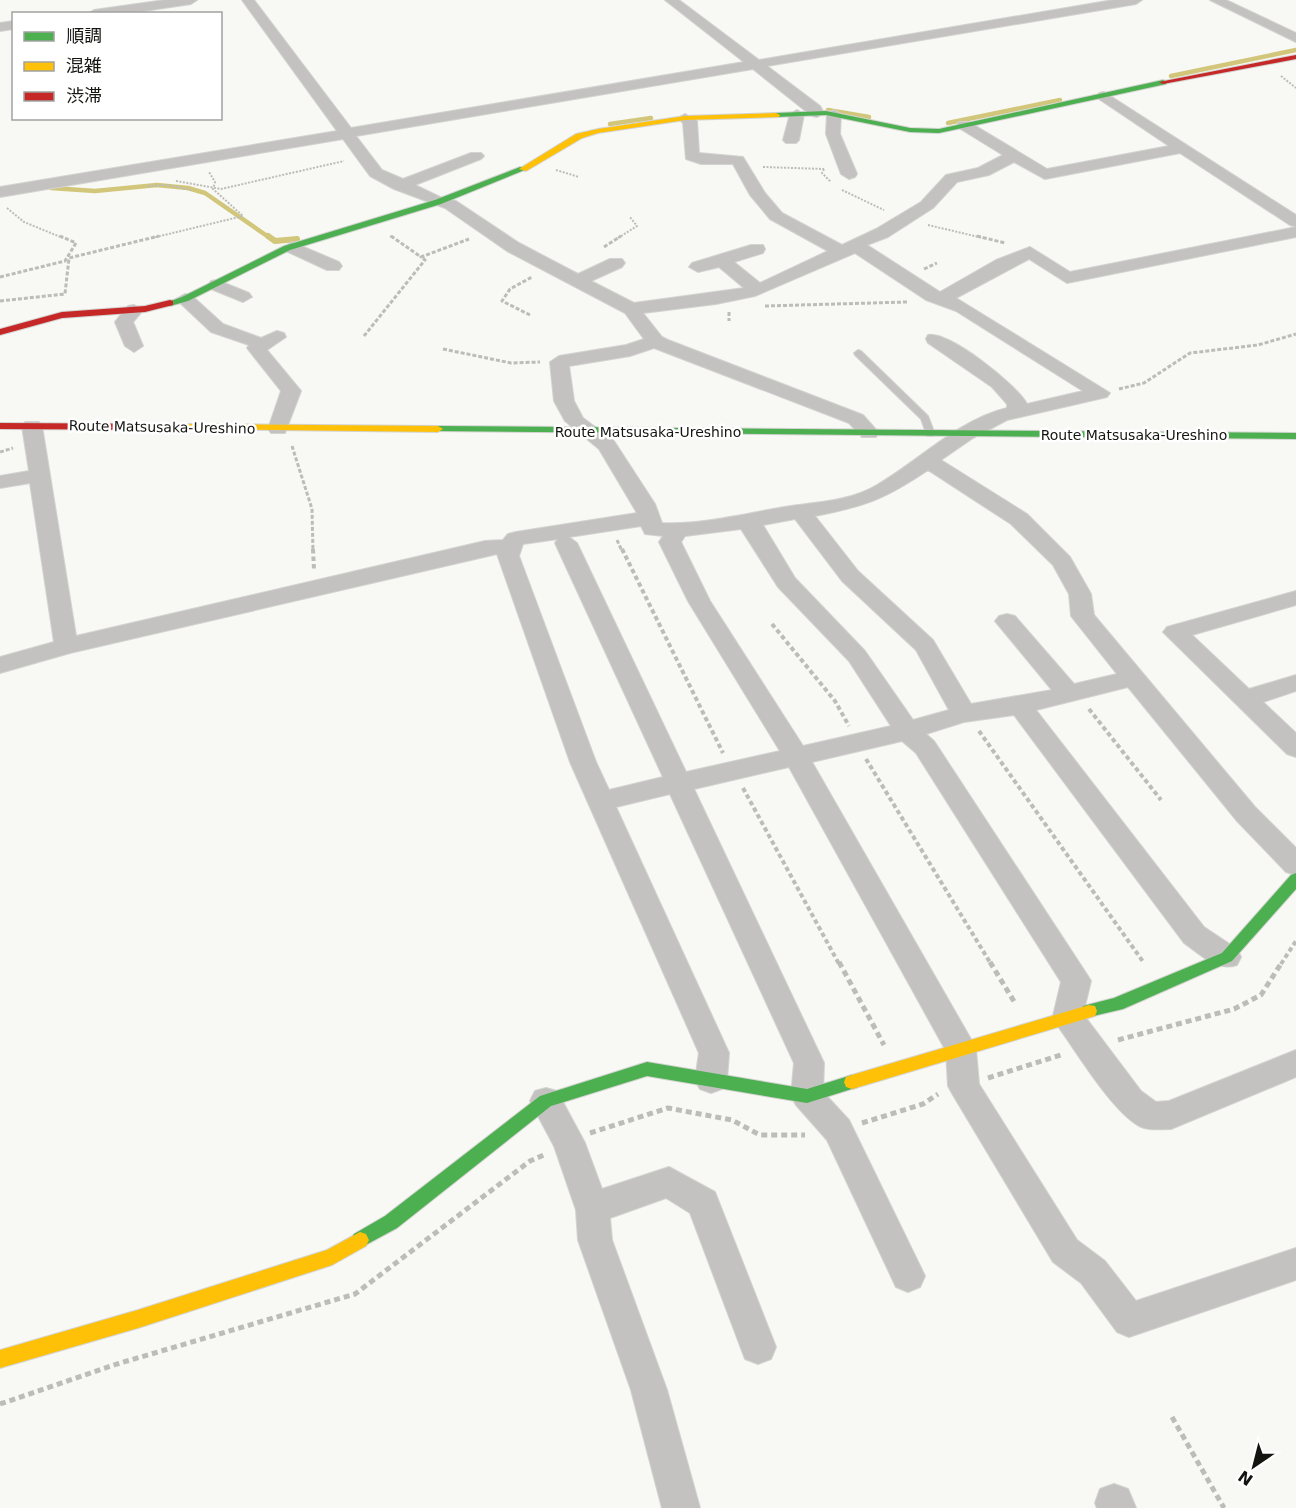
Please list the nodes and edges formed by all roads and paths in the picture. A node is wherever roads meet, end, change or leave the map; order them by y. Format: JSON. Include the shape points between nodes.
{"nodes":[{"id":1,"x":191,"y":0,"type":"edge"},
{"id":2,"x":248,"y":0,"type":"edge"},
{"id":3,"x":671,"y":0,"type":"edge"},
{"id":4,"x":1136,"y":0,"type":"edge"},
{"id":5,"x":1216,"y":0,"type":"edge"},
{"id":6,"x":108,"y":12,"type":"edge"},
{"id":7,"x":1296,"y":38,"type":"edge"},
{"id":8,"x":1296,"y":57,"type":"edge"},
{"id":9,"x":756,"y":64,"type":"junction"},
{"id":10,"x":1104,"y":96,"type":"junction"},
{"id":11,"x":817,"y":113,"type":"junction"},
{"id":12,"x":797,"y":114,"type":"junction"},
{"id":13,"x":834,"y":114,"type":"junction"},
{"id":14,"x":685,"y":118,"type":"junction"},
{"id":15,"x":964,"y":125,"type":"junction"},
{"id":16,"x":347,"y":133,"type":"junction"},
{"id":17,"x":791,"y":141,"type":"dead end"},
{"id":18,"x":1180,"y":148,"type":"junction"},
{"id":19,"x":362,"y":154,"type":"junction"},
{"id":20,"x":1015,"y":155,"type":"junction"},
{"id":21,"x":476,"y":156,"type":"dead end"},
{"id":22,"x":691,"y":156,"type":"junction"},
{"id":23,"x":201,"y":158,"type":"junction"},
{"id":24,"x":744,"y":168,"type":"junction"},
{"id":25,"x":848,"y":172,"type":"joint"},
{"id":26,"x":704,"y":178,"type":"dead end"},
{"id":27,"x":146,"y":182,"type":"dead end"},
{"id":28,"x":400,"y":186,"type":"junction"},
{"id":29,"x":213,"y":189,"type":"junction"},
{"id":30,"x":0,"y":192,"type":"edge"},
{"id":31,"x":0,"y":201,"type":"edge"},
{"id":32,"x":438,"y":202,"type":"junction"},
{"id":33,"x":1296,"y":222,"type":"edge"},
{"id":34,"x":369,"y":224,"type":"junction"},
{"id":35,"x":489,"y":231,"type":"junction"},
{"id":36,"x":1296,"y":232,"type":"edge"},
{"id":37,"x":292,"y":246,"type":"junction"},
{"id":38,"x":858,"y":246,"type":"junction"},
{"id":39,"x":757,"y":249,"type":"dead end"},
{"id":40,"x":840,"y":251,"type":"junction"},
{"id":41,"x":421,"y":257,"type":"junction"},
{"id":42,"x":69,"y":258,"type":"junction"},
{"id":43,"x":722,"y":261,"type":"junction"},
{"id":44,"x":616,"y":263,"type":"dead end"},
{"id":45,"x":333,"y":266,"type":"dead end"},
{"id":46,"x":698,"y":267,"type":"dead end"},
{"id":47,"x":800,"y":270,"type":"junction"},
{"id":48,"x":894,"y":271,"type":"junction"},
{"id":49,"x":874,"y":275,"type":"dead end"},
{"id":50,"x":0,"y":277,"type":"edge"},
{"id":51,"x":827,"y":278,"type":"dead end"},
{"id":52,"x":577,"y":281,"type":"junction"},
{"id":53,"x":217,"y":285,"type":"junction"},
{"id":54,"x":243,"y":297,"type":"dead end"},
{"id":55,"x":758,"y":298,"type":"junction"},
{"id":56,"x":943,"y":298,"type":"junction"},
{"id":57,"x":185,"y":299,"type":"junction"},
{"id":58,"x":0,"y":302,"type":"edge"},
{"id":59,"x":631,"y":309,"type":"junction"},
{"id":60,"x":134,"y":310,"type":"junction"},
{"id":61,"x":0,"y":332,"type":"edge"},
{"id":62,"x":1296,"y":334,"type":"edge"},
{"id":63,"x":364,"y":336,"type":"dead end"},
{"id":64,"x":277,"y":337,"type":"dead end"},
{"id":65,"x":935,"y":339,"type":"dead end"},
{"id":66,"x":253,"y":340,"type":"dead end"},
{"id":67,"x":655,"y":341,"type":"junction"},
{"id":68,"x":134,"y":345,"type":"dead end"},
{"id":69,"x":443,"y":349,"type":"dead end"},
{"id":70,"x":858,"y":353,"type":"dead end"},
{"id":71,"x":559,"y":362,"type":"junction"},
{"id":72,"x":1100,"y":393,"type":"junction"},
{"id":73,"x":1017,"y":410,"type":"junction"},
{"id":74,"x":0,"y":426,"type":"edge"},
{"id":75,"x":32,"y":426,"type":"junction"},
{"id":76,"x":282,"y":429,"type":"junction"},
{"id":77,"x":588,"y":432,"type":"junction"},
{"id":78,"x":869,"y":433,"type":"junction"},
{"id":79,"x":930,"y":434,"type":"junction"},
{"id":80,"x":966,"y":434,"type":"junction"},
{"id":81,"x":1268,"y":436,"type":"junction"},
{"id":82,"x":1296,"y":436,"type":"edge"},
{"id":83,"x":1287,"y":450,"type":"dead end"},
{"id":84,"x":926,"y":461,"type":"junction"},
{"id":85,"x":40,"y":475,"type":"junction"},
{"id":86,"x":0,"y":482,"type":"edge"},
{"id":87,"x":800,"y":511,"type":"junction"},
{"id":88,"x":649,"y":518,"type":"junction"},
{"id":89,"x":746,"y":522,"type":"junction"},
{"id":90,"x":678,"y":530,"type":"junction"},
{"id":91,"x":566,"y":543,"type":"dead end"},
{"id":92,"x":510,"y":546,"type":"junction"},
{"id":93,"x":314,"y":589,"type":"junction"},
{"id":94,"x":1296,"y":598,"type":"edge"},
{"id":95,"x":1007,"y":621,"type":"dead end"},
{"id":96,"x":772,"y":624,"type":"dead end"},
{"id":97,"x":66,"y":646,"type":"junction"},
{"id":98,"x":0,"y":665,"type":"edge"},
{"id":99,"x":1132,"y":678,"type":"junction"},
{"id":100,"x":1296,"y":683,"type":"edge"},
{"id":101,"x":1067,"y":692,"type":"junction"},
{"id":102,"x":1245,"y":699,"type":"junction"},
{"id":103,"x":1020,"y":706,"type":"junction"},
{"id":104,"x":963,"y":714,"type":"junction"},
{"id":105,"x":907,"y":731,"type":"junction"},
{"id":106,"x":856,"y":743,"type":"junction"},
{"id":107,"x":1296,"y":748,"type":"edge"},
{"id":108,"x":796,"y":756,"type":"junction"},
{"id":109,"x":677,"y":784,"type":"junction"},
{"id":110,"x":1161,"y":800,"type":"dead end"},
{"id":111,"x":600,"y":801,"type":"junction"},
{"id":112,"x":1296,"y":865,"type":"edge"},
{"id":113,"x":1296,"y":879,"type":"edge"},
{"id":114,"x":1227,"y":957,"type":"junction"},
{"id":115,"x":1144,"y":963,"type":"dead end"},
{"id":116,"x":1017,"y":1007,"type":"dead end"},
{"id":117,"x":1068,"y":1016,"type":"junction"},
{"id":118,"x":961,"y":1050,"type":"junction"},
{"id":119,"x":1296,"y":1063,"type":"edge"},
{"id":120,"x":711,"y":1080,"type":"junction"},
{"id":121,"x":807,"y":1096,"type":"junction"},
{"id":122,"x":546,"y":1101,"type":"junction"},
{"id":123,"x":593,"y":1210,"type":"junction"},
{"id":124,"x":1296,"y":1264,"type":"edge"},
{"id":125,"x":908,"y":1276,"type":"dead end"},
{"id":126,"x":758,"y":1347,"type":"dead end"},
{"id":127,"x":0,"y":1359,"type":"edge"},
{"id":128,"x":1172,"y":1417,"type":"dead end"},
{"id":129,"x":681,"y":1508,"type":"edge"},
{"id":130,"x":1224,"y":1508,"type":"edge"}],
"edges":[{"from":1,"to":6,"type":"street"},
{"from":2,"to":16,"type":"street"},
{"from":3,"to":9,"type":"street"},
{"from":4,"to":9,"type":"street"},
{"from":5,"to":7,"type":"street"},
{"from":8,"to":10,"type":"street"},
{"from":9,"to":11,"type":"street"},
{"from":9,"to":16,"type":"street"},
{"from":10,"to":15,"type":"street"},
{"from":10,"to":18,"type":"street"},
{"from":11,"to":12,"type":"street"},
{"from":11,"to":13,"type":"street"},
{"from":12,"to":14,"type":"street"},
{"from":12,"to":17,"type":"street"},
{"from":13,"to":15,"type":"street","via":[[916,133]]},
{"from":13,"to":25,"type":"street","via":[[833,134]]},
{"from":14,"to":22,"type":"street","via":[[690,121]]},
{"from":14,"to":32,"type":"street","via":[[622,125],[579,136],[532,165]]},
{"from":15,"to":20,"type":"street"},
{"from":16,"to":19,"type":"street"},
{"from":16,"to":23,"type":"street"},
{"from":18,"to":20,"type":"street","via":[[1045,174]]},
{"from":18,"to":33,"type":"street"},
{"from":19,"to":28,"type":"street","via":[[376,173]]},
{"from":19,"to":29,"type":"path"},
{"from":20,"to":38,"type":"street","via":[[983,171],[952,178],[927,204]]},
{"from":21,"to":28,"type":"street"},
{"from":22,"to":24,"type":"street","via":[[738,160]]},
{"from":22,"to":26,"type":"street"},
{"from":23,"to":29,"type":"path","via":[[215,182]]},
{"from":23,"to":30,"type":"street"},
{"from":24,"to":25,"type":"path"},
{"from":24,"to":40,"type":"street","via":[[758,195],[776,216]]},
{"from":27,"to":29,"type":"path","via":[[186,182]]},
{"from":28,"to":32,"type":"street"},
{"from":29,"to":42,"type":"path","via":[[243,216]]},
{"from":31,"to":42,"type":"path","via":[[24,222],[76,243]]},
{"from":32,"to":34,"type":"street"},
{"from":32,"to":35,"type":"street","via":[[450,204]]},
{"from":34,"to":37,"type":"street"},
{"from":34,"to":41,"type":"path"},
{"from":35,"to":41,"type":"path"},
{"from":35,"to":52,"type":"street"},
{"from":36,"to":56,"type":"street","via":[[1067,278],[1030,252]]},
{"from":37,"to":45,"type":"street"},
{"from":37,"to":53,"type":"street"},
{"from":38,"to":40,"type":"street"},
{"from":38,"to":48,"type":"street"},
{"from":39,"to":43,"type":"street"},
{"from":40,"to":47,"type":"street"},
{"from":41,"to":63,"type":"path","via":[[425,260]]},
{"from":42,"to":50,"type":"path"},
{"from":42,"to":58,"type":"path","via":[[65,294]]},
{"from":43,"to":46,"type":"street"},
{"from":43,"to":55,"type":"street"},
{"from":44,"to":52,"type":"street"},
{"from":47,"to":51,"type":"street"},
{"from":47,"to":55,"type":"street"},
{"from":48,"to":49,"type":"street"},
{"from":48,"to":56,"type":"street","via":[[932,296]]},
{"from":52,"to":59,"type":"street"},
{"from":53,"to":54,"type":"street"},
{"from":53,"to":57,"type":"street"},
{"from":55,"to":56,"type":"path"},
{"from":55,"to":59,"type":"street"},
{"from":56,"to":72,"type":"street"},
{"from":57,"to":60,"type":"street"},
{"from":57,"to":66,"type":"street","via":[[218,328]]},
{"from":59,"to":67,"type":"street"},
{"from":60,"to":61,"type":"street","via":[[62,315]]},
{"from":60,"to":68,"type":"street","via":[[124,322]]},
{"from":62,"to":72,"type":"path","via":[[1258,345],[1190,353],[1144,382]]},
{"from":64,"to":76,"type":"street","via":[[256,348],[291,392]]},
{"from":65,"to":73,"type":"street","via":[[999,383],[1017,403]]},
{"from":67,"to":71,"type":"street","via":[[630,350]]},
{"from":67,"to":78,"type":"street","via":[[856,419]]},
{"from":69,"to":71,"type":"path","via":[[511,363]]},
{"from":70,"to":79,"type":"lane","via":[[925,418]]},
{"from":71,"to":77,"type":"street","via":[[564,401],[575,421]]},
{"from":72,"to":73,"type":"street"},
{"from":73,"to":80,"type":"street"},
{"from":74,"to":75,"type":"street","name":"Route Matsusaka-Ureshino"},
{"from":75,"to":76,"type":"street","name":"Route Matsusaka-Ureshino"},
{"from":75,"to":85,"type":"street"},
{"from":76,"to":77,"type":"street","name":"Route Matsusaka-Ureshino"},
{"from":76,"to":93,"type":"path","via":[[312,509]]},
{"from":77,"to":78,"type":"street","name":"Route Matsusaka-Ureshino"},
{"from":77,"to":88,"type":"street","via":[[607,445]]},
{"from":78,"to":79,"type":"street","name":"Route Matsusaka-Ureshino"},
{"from":79,"to":80,"type":"street","name":"Route Matsusaka-Ureshino"},
{"from":80,"to":81,"type":"street","name":"Route Matsusaka-Ureshino"},
{"from":80,"to":84,"type":"street"},
{"from":81,"to":82,"type":"street","name":"Route Matsusaka-Ureshino"},
{"from":81,"to":83,"type":"street"},
{"from":84,"to":87,"type":"street","via":[[883,491],[850,503]]},
{"from":84,"to":99,"type":"street","via":[[1019,519],[1062,562],[1080,594],[1083,616]]},
{"from":85,"to":86,"type":"street"},
{"from":85,"to":97,"type":"street"},
{"from":87,"to":89,"type":"street"},
{"from":87,"to":104,"type":"street","via":[[850,576],[926,645]]},
{"from":88,"to":90,"type":"street","via":[[653,529]]},
{"from":88,"to":92,"type":"street","via":[[620,529],[516,539]]},
{"from":89,"to":90,"type":"street"},
{"from":89,"to":105,"type":"street","via":[[755,530],[786,582],[857,656]]},
{"from":90,"to":108,"type":"street","via":[[670,542],[699,601]]},
{"from":91,"to":109,"type":"street"},
{"from":92,"to":93,"type":"street","via":[[485,548]]},
{"from":92,"to":111,"type":"street","via":[[508,556]]},
{"from":93,"to":97,"type":"street"},
{"from":94,"to":102,"type":"street","via":[[1175,632]]},
{"from":95,"to":101,"type":"street"},
{"from":96,"to":106,"type":"path","via":[[835,701]]},
{"from":97,"to":98,"type":"street"},
{"from":99,"to":101,"type":"street"},
{"from":99,"to":112,"type":"street","via":[[1246,814]]},
{"from":100,"to":102,"type":"street"},
{"from":101,"to":103,"type":"street"},
{"from":101,"to":110,"type":"path","via":[[1083,701]]},
{"from":102,"to":107,"type":"street"},
{"from":103,"to":104,"type":"street"},
{"from":103,"to":114,"type":"street","via":[[1194,935]]},
{"from":104,"to":105,"type":"street"},
{"from":104,"to":115,"type":"path","via":[[980,732]]},
{"from":105,"to":106,"type":"street"},
{"from":105,"to":117,"type":"street","via":[[925,747],[1076,981]]},
{"from":106,"to":108,"type":"street"},
{"from":106,"to":116,"type":"path"},
{"from":108,"to":109,"type":"street"},
{"from":108,"to":118,"type":"street"},
{"from":109,"to":111,"type":"street"},
{"from":109,"to":121,"type":"street","via":[[809,1064]]},
{"from":111,"to":120,"type":"street","via":[[714,1053]]},
{"from":113,"to":114,"type":"street"},
{"from":114,"to":117,"type":"street","via":[[1117,1004]]},
{"from":117,"to":118,"type":"street"},
{"from":117,"to":119,"type":"street","via":[[1130,1100],[1150,1116],[1171,1115]]},
{"from":118,"to":121,"type":"street"},
{"from":118,"to":124,"type":"street","via":[[964,1086],[1065,1251],[1093,1272],[1129,1320]]},
{"from":120,"to":121,"type":"street"},
{"from":120,"to":122,"type":"street","via":[[647,1069]]},
{"from":121,"to":125,"type":"street","via":[[838,1130]]},
{"from":122,"to":123,"type":"street","via":[[569,1143]]},
{"from":122,"to":127,"type":"street","via":[[391,1222],[332,1257]]},
{"from":123,"to":126,"type":"street","via":[[669,1182],[703,1203]]},
{"from":123,"to":129,"type":"street","via":[[595,1240],[649,1390]]},
{"from":128,"to":130,"type":"path"}]}
